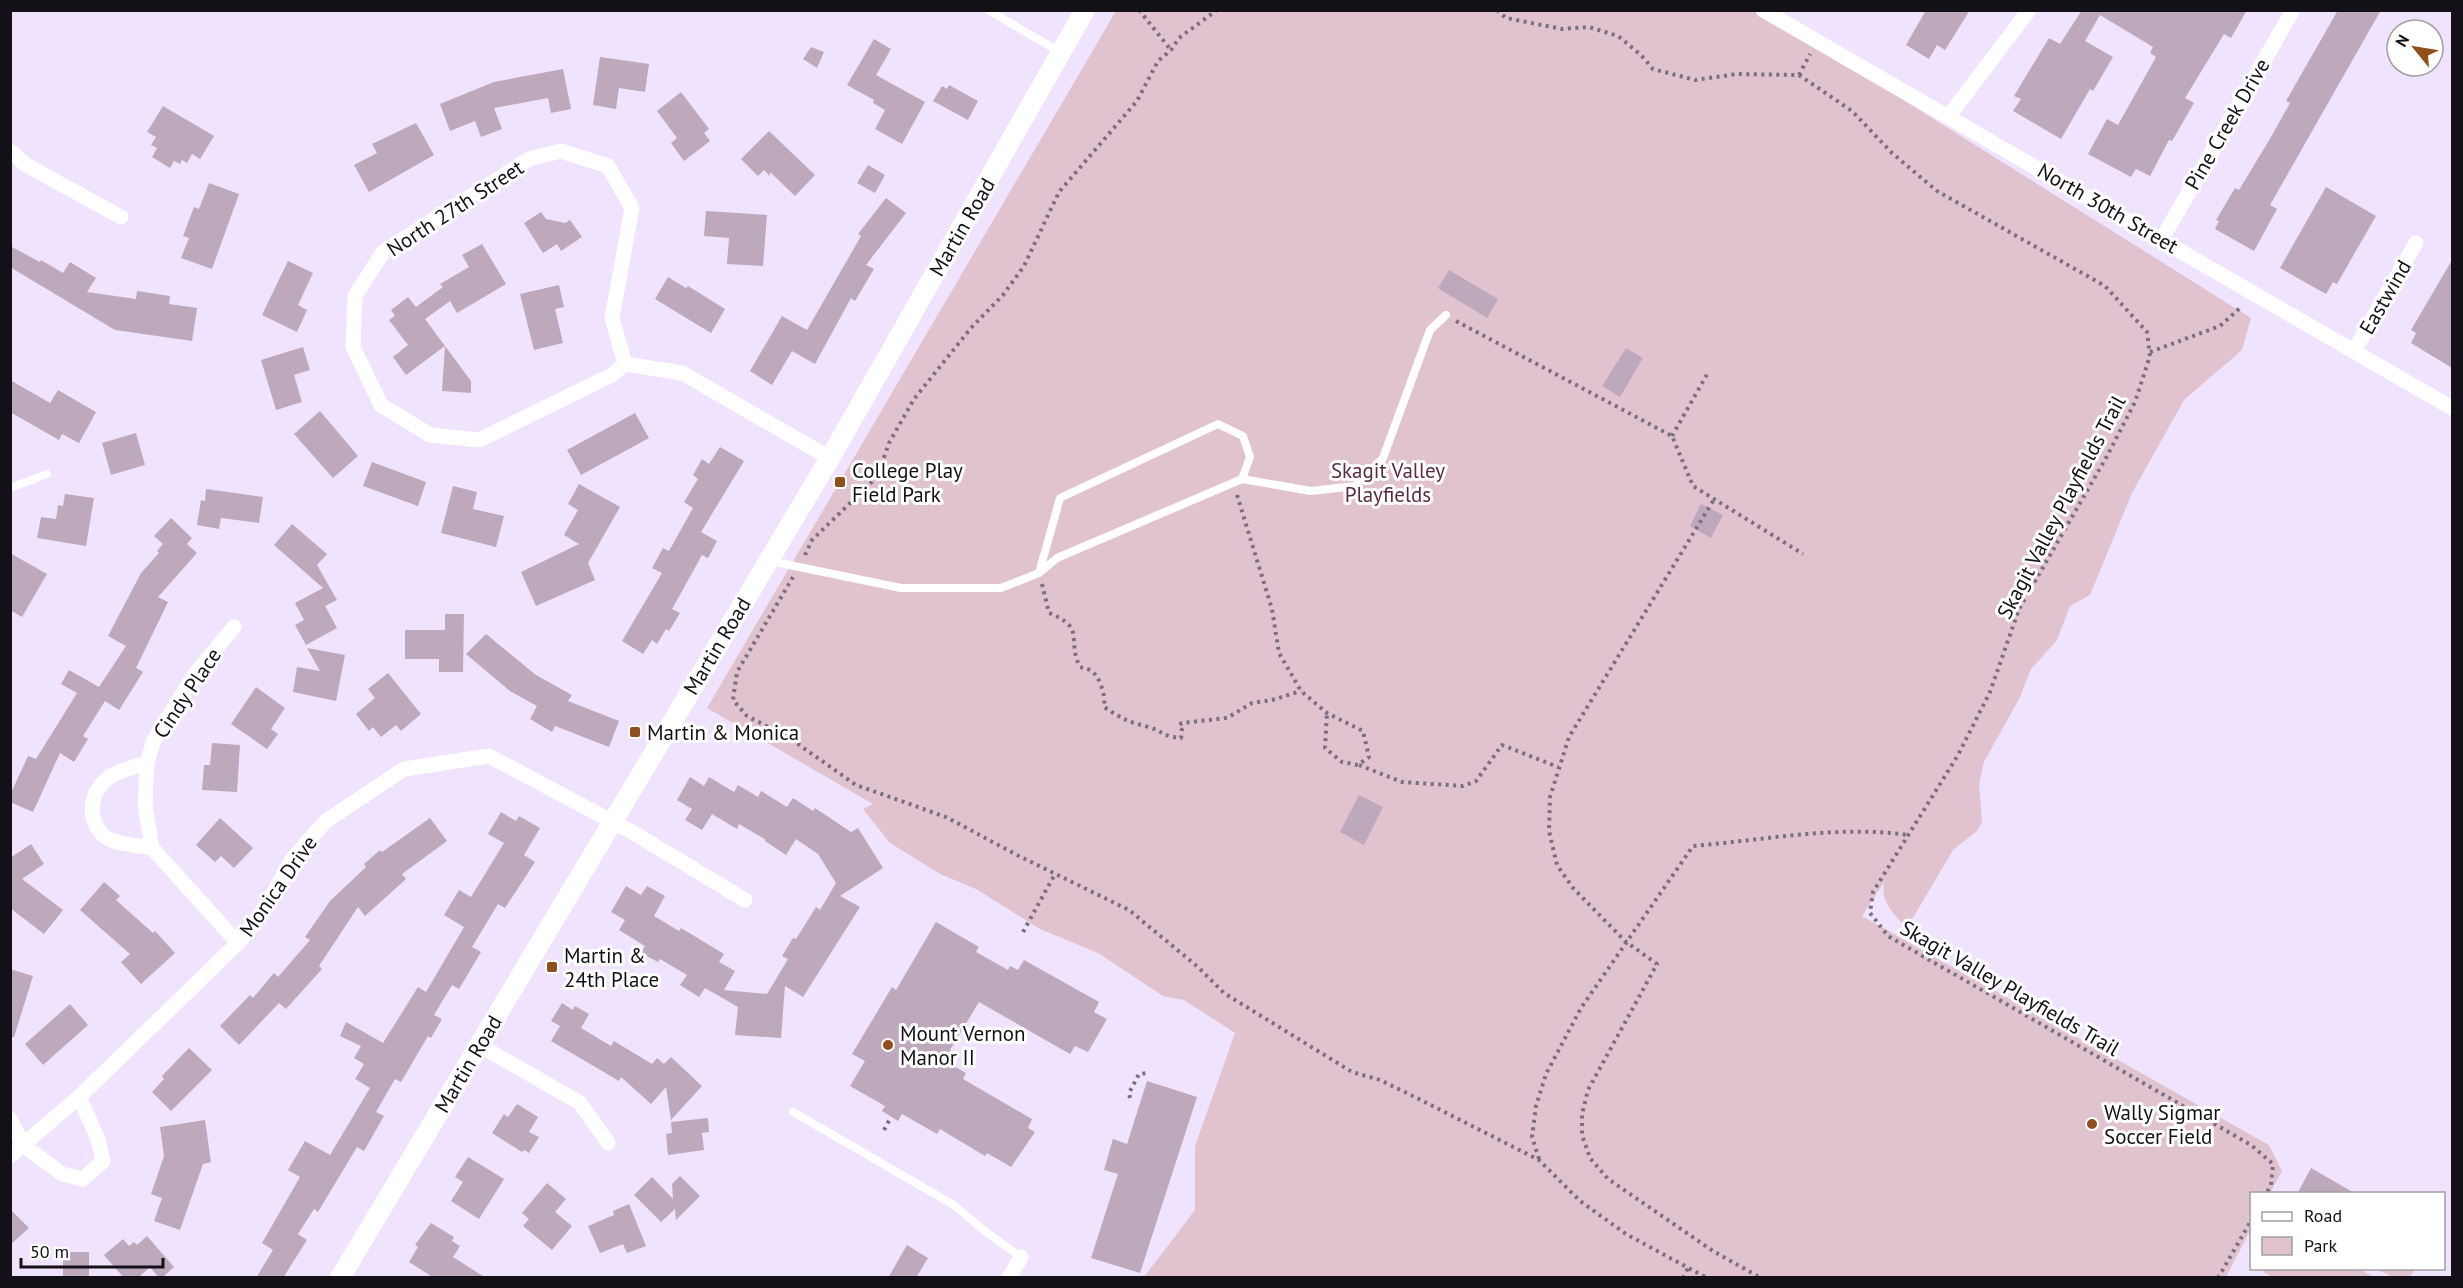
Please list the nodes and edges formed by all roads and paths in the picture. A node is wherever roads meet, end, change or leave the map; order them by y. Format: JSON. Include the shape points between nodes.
{"nodes":[{"id":1,"x":988,"y":10,"type":"edge"},
{"id":2,"x":1085,"y":10,"type":"edge"},
{"id":3,"x":1139,"y":10,"type":"edge"},
{"id":4,"x":1217,"y":10,"type":"edge"},
{"id":5,"x":1497,"y":10,"type":"edge"},
{"id":6,"x":1763,"y":10,"type":"edge"},
{"id":7,"x":2029,"y":10,"type":"edge"},
{"id":8,"x":2293,"y":10,"type":"edge"},
{"id":9,"x":1817,"y":41,"type":"junction"},
{"id":10,"x":1171,"y":50,"type":"junction"},
{"id":11,"x":1061,"y":53,"type":"junction"},
{"id":12,"x":1799,"y":75,"type":"junction"},
{"id":13,"x":1949,"y":116,"type":"junction"},
{"id":14,"x":10,"y":151,"type":"edge"},
{"id":15,"x":121,"y":217,"type":"dead end"},
{"id":16,"x":2162,"y":239,"type":"junction"},
{"id":17,"x":2416,"y":243,"type":"dead end"},
{"id":18,"x":2241,"y":307,"type":"dead end"},
{"id":19,"x":1446,"y":315,"type":"joint"},
{"id":20,"x":2354,"y":351,"type":"junction"},
{"id":21,"x":2150,"y":352,"type":"junction"},
{"id":22,"x":625,"y":364,"type":"junction"},
{"id":23,"x":1709,"y":371,"type":"dead end"},
{"id":24,"x":2452,"y":408,"type":"edge"},
{"id":25,"x":1672,"y":436,"type":"junction"},
{"id":26,"x":830,"y":458,"type":"junction"},
{"id":27,"x":47,"y":474,"type":"dead end"},
{"id":28,"x":1242,"y":479,"type":"junction"},
{"id":29,"x":1233,"y":483,"type":"junction"},
{"id":30,"x":10,"y":488,"type":"edge"},
{"id":31,"x":1713,"y":501,"type":"junction"},
{"id":32,"x":1803,"y":554,"type":"dead end"},
{"id":33,"x":768,"y":561,"type":"junction"},
{"id":34,"x":799,"y":568,"type":"junction"},
{"id":35,"x":1039,"y":573,"type":"junction"},
{"id":36,"x":234,"y":627,"type":"dead end"},
{"id":37,"x":1301,"y":690,"type":"junction"},
{"id":38,"x":1327,"y":713,"type":"junction"},
{"id":39,"x":147,"y":763,"type":"junction"},
{"id":40,"x":1358,"y":765,"type":"junction"},
{"id":41,"x":1558,"y":767,"type":"junction"},
{"id":42,"x":612,"y":821,"type":"junction"},
{"id":43,"x":1908,"y":835,"type":"junction"},
{"id":44,"x":152,"y":848,"type":"junction"},
{"id":45,"x":1055,"y":874,"type":"junction"},
{"id":46,"x":745,"y":900,"type":"dead end"},
{"id":47,"x":1023,"y":932,"type":"dead end"},
{"id":48,"x":1625,"y":941,"type":"junction"},
{"id":49,"x":238,"y":944,"type":"junction"},
{"id":50,"x":480,"y":1045,"type":"junction"},
{"id":51,"x":1148,"y":1073,"type":"dead end"},
{"id":52,"x":80,"y":1097,"type":"junction"},
{"id":53,"x":1130,"y":1098,"type":"dead end"},
{"id":54,"x":793,"y":1112,"type":"dead end"},
{"id":55,"x":891,"y":1117,"type":"dead end"},
{"id":56,"x":10,"y":1119,"type":"edge"},
{"id":57,"x":884,"y":1130,"type":"dead end"},
{"id":58,"x":608,"y":1143,"type":"dead end"},
{"id":59,"x":23,"y":1145,"type":"junction"},
{"id":60,"x":10,"y":1156,"type":"edge"},
{"id":61,"x":1539,"y":1160,"type":"junction"},
{"id":62,"x":2267,"y":1192,"type":"edge"},
{"id":63,"x":2250,"y":1222,"type":"edge"},
{"id":64,"x":1021,"y":1257,"type":"joint"},
{"id":65,"x":1688,"y":1268,"type":"junction"},
{"id":66,"x":340,"y":1278,"type":"edge"},
{"id":67,"x":1009,"y":1278,"type":"edge"},
{"id":68,"x":1683,"y":1278,"type":"edge"},
{"id":69,"x":1707,"y":1278,"type":"edge"},
{"id":70,"x":1761,"y":1278,"type":"edge"},
{"id":71,"x":2218,"y":1278,"type":"edge"}],
"edges":[{"from":1,"to":11,"type":"lane"},
{"from":2,"to":11,"type":"street","name":"Martin Road"},
{"from":3,"to":10,"type":"path"},
{"from":4,"to":10,"type":"path","via":[[1179,38]]},
{"from":5,"to":12,"type":"path","via":[[1506,18],[1562,29],[1589,27],[1618,36],[1653,69],[1685,78]]},
{"from":6,"to":9,"type":"street","name":"North 30th Street"},
{"from":7,"to":13,"type":"street"},
{"from":8,"to":16,"type":"street","name":"Pine Creek Drive"},
{"from":9,"to":12,"type":"path"},
{"from":9,"to":13,"type":"street","name":"North 30th Street"},
{"from":10,"to":34,"type":"path","via":[[1158,61],[1137,101],[1059,192],[1024,266],[1003,296],[971,328],[914,399],[889,443],[877,477],[812,540]]},
{"from":11,"to":26,"type":"street","name":"Martin Road"},
{"from":12,"to":21,"type":"path","via":[[1852,111],[1892,153],[1937,191],[2105,286],[2147,332]]},
{"from":13,"to":16,"type":"street","name":"North 30th Street"},
{"from":14,"to":15,"type":"street","via":[[27,165]]},
{"from":16,"to":20,"type":"street","name":"North 30th Street"},
{"from":17,"to":20,"type":"street","name":"Eastwind"},
{"from":18,"to":21,"type":"path","via":[[2220,326]]},
{"from":19,"to":25,"type":"path"},
{"from":19,"to":28,"type":"lane","via":[[1430,330],[1383,458],[1355,486],[1311,491]]},
{"from":20,"to":24,"type":"street","name":"North 30th Street"},
{"from":21,"to":43,"type":"path","name":"Skagit Valley Playfields Trail","via":[[2134,402],[2106,458],[2019,609],[1985,702],[1958,755]]},
{"from":22,"to":22,"type":"street","name":"North 27th Street","via":[[612,375],[479,440],[430,435],[381,405],[353,347],[355,296],[383,252],[529,159],[561,151],[609,166],[632,208],[612,318]]},
{"from":22,"to":26,"type":"street","via":[[682,373]]},
{"from":23,"to":25,"type":"path"},
{"from":25,"to":31,"type":"path","via":[[1693,486]]},
{"from":26,"to":33,"type":"street","name":"Martin Road"},
{"from":27,"to":30,"type":"lane"},
{"from":28,"to":29,"type":"lane"},
{"from":28,"to":35,"type":"lane","via":[[1250,457],[1243,436],[1218,424],[1060,498]]},
{"from":29,"to":35,"type":"lane","via":[[1057,558]]},
{"from":29,"to":37,"type":"path","via":[[1270,599],[1279,653]]},
{"from":31,"to":32,"type":"path"},
{"from":31,"to":41,"type":"path","via":[[1569,737]]},
{"from":33,"to":34,"type":"lane"},
{"from":33,"to":42,"type":"street","name":"Martin Road"},
{"from":34,"to":35,"type":"lane","via":[[901,588],[1001,588]]},
{"from":34,"to":45,"type":"path","via":[[737,672],[733,699],[747,716],[788,738],[856,785],[946,817]]},
{"from":35,"to":37,"type":"path","via":[[1049,613],[1070,625],[1080,667],[1091,670],[1106,698],[1104,706],[1123,720],[1150,727],[1164,736],[1181,738],[1179,726],[1227,718],[1252,703]]},
{"from":36,"to":39,"type":"street","name":"Cindy Place","via":[[194,675],[154,740]]},
{"from":37,"to":38,"type":"path"},
{"from":38,"to":40,"type":"path","via":[[1325,748],[1342,762]]},
{"from":38,"to":40,"type":"path","via":[[1363,731],[1369,757]]},
{"from":39,"to":44,"type":"street","name":"Cindy Place","via":[[145,805]]},
{"from":39,"to":44,"type":"street","name":"Cindy Place","via":[[108,778],[94,794],[91,815],[104,836]]},
{"from":40,"to":41,"type":"path","via":[[1402,782],[1463,786],[1476,781],[1502,745]]},
{"from":41,"to":48,"type":"path","via":[[1550,797],[1549,831],[1557,865],[1573,888]]},
{"from":42,"to":46,"type":"street","name":"Monica Drive"},
{"from":42,"to":49,"type":"street","name":"Monica Drive","via":[[489,756],[404,770],[326,821],[293,858],[263,912]]},
{"from":42,"to":50,"type":"street","name":"Martin Road"},
{"from":43,"to":48,"type":"path","via":[[1816,833],[1693,846]]},
{"from":43,"to":62,"type":"path","name":"Skagit Valley Playfields Trail","via":[[1873,892],[1870,913],[1888,936],[2251,1145],[2273,1164]]},
{"from":44,"to":49,"type":"street"},
{"from":45,"to":47,"type":"path"},
{"from":45,"to":61,"type":"path","via":[[1129,910],[1224,993],[1352,1072],[1415,1096]]},
{"from":48,"to":61,"type":"path","via":[[1581,1008],[1546,1074],[1532,1137]]},
{"from":48,"to":70,"type":"path","via":[[1657,964],[1588,1090],[1582,1135],[1590,1158],[1608,1179],[1713,1251]]},
{"from":49,"to":52,"type":"street","name":"Monica Drive"},
{"from":50,"to":58,"type":"street","via":[[579,1104]]},
{"from":50,"to":66,"type":"street","name":"Martin Road"},
{"from":51,"to":53,"type":"path","via":[[1139,1074]]},
{"from":52,"to":59,"type":"street","name":"Monica Drive"},
{"from":52,"to":59,"type":"street","via":[[98,1138],[103,1161],[83,1179],[62,1174]]},
{"from":54,"to":64,"type":"lane","via":[[954,1205]]},
{"from":55,"to":57,"type":"path"},
{"from":56,"to":59,"type":"street"},
{"from":59,"to":60,"type":"street","name":"Monica Drive"},
{"from":61,"to":65,"type":"path","via":[[1580,1201],[1626,1234]]},
{"from":63,"to":71,"type":"path"},
{"from":64,"to":67,"type":"street"},
{"from":65,"to":68,"type":"path"},
{"from":65,"to":69,"type":"path"}]}
